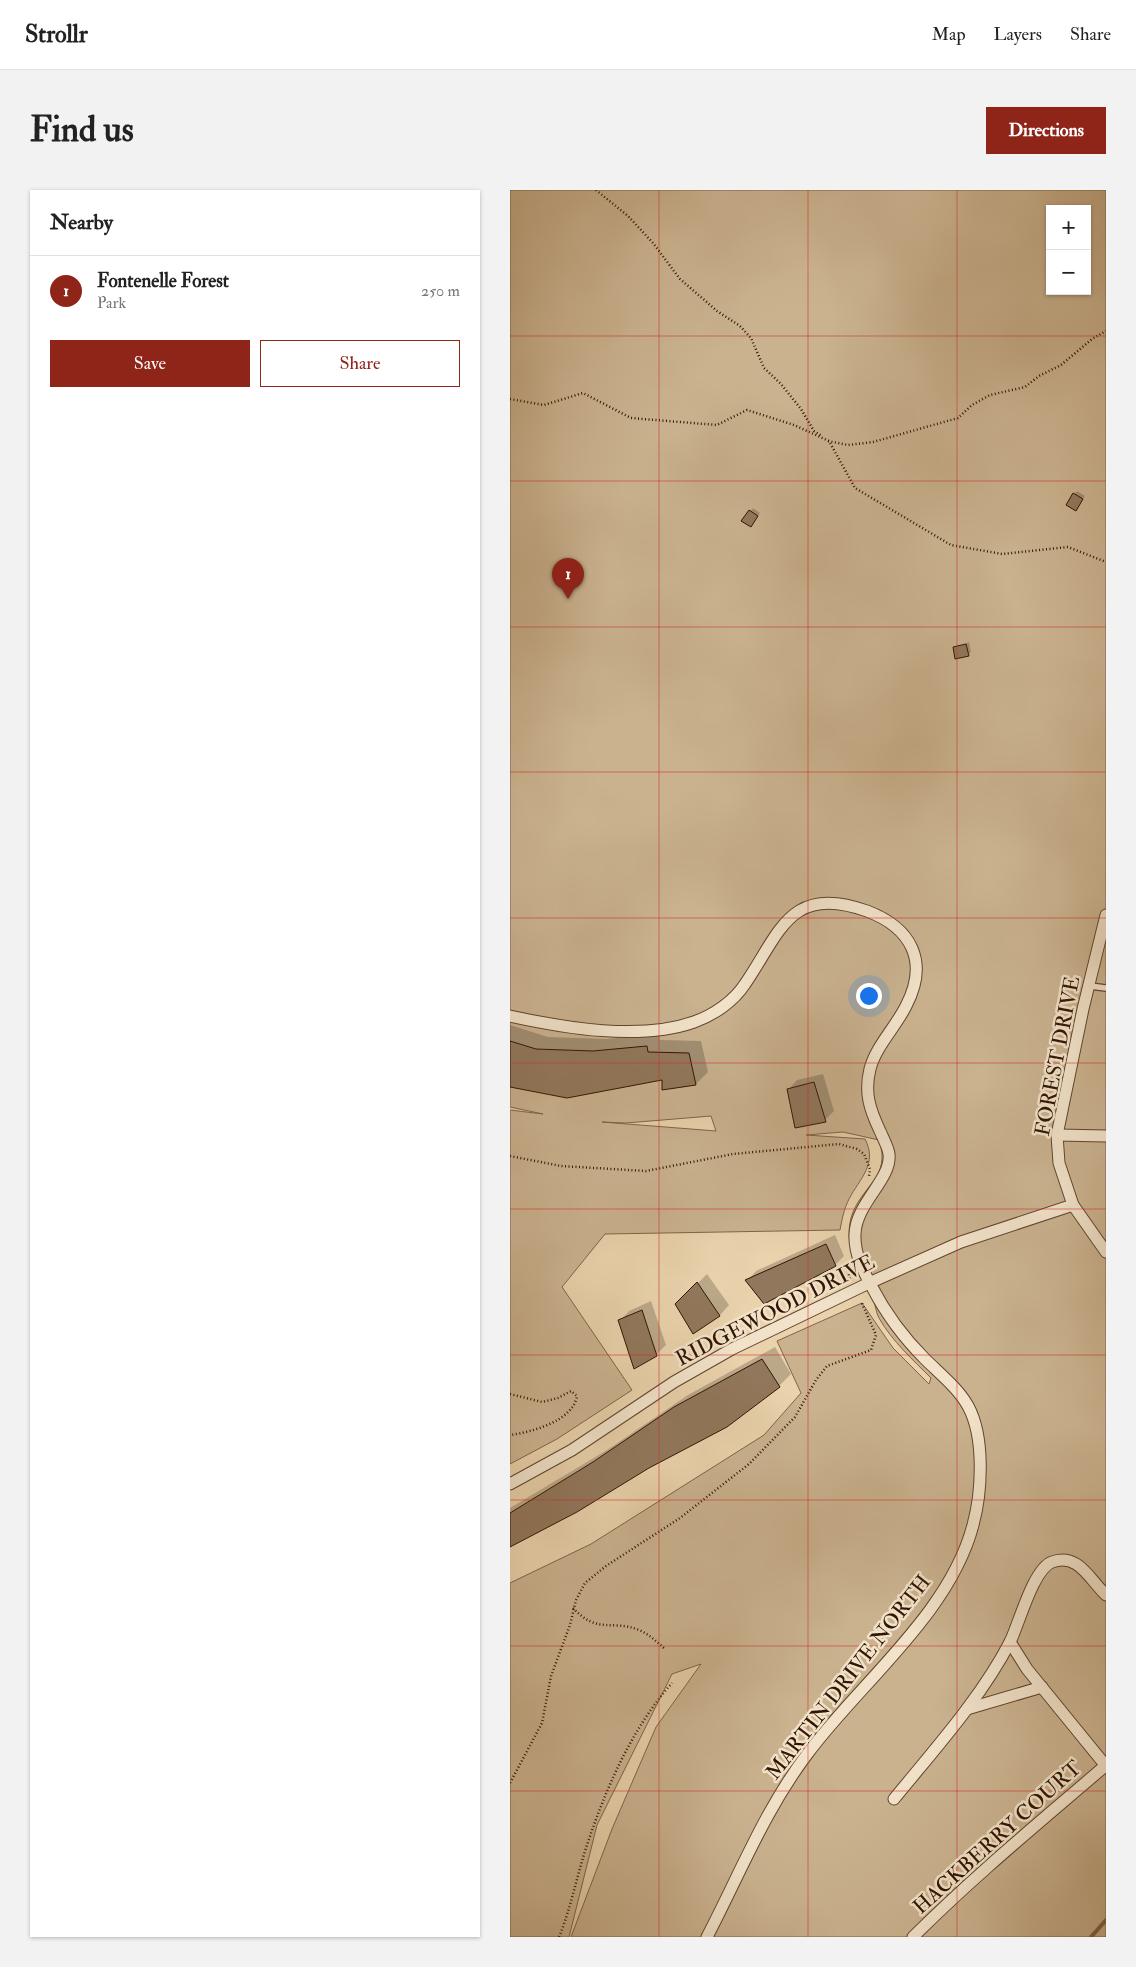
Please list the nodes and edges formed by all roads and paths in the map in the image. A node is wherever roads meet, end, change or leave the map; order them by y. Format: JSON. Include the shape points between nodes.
{"nodes":[{"id":1,"x":596,"y":190,"type":"edge"},
{"id":2,"x":1106,"y":331,"type":"edge"},
{"id":3,"x":510,"y":399,"type":"edge"},
{"id":4,"x":829,"y":441,"type":"junction"},
{"id":5,"x":1106,"y":562,"type":"edge"},
{"id":6,"x":1105,"y":920,"type":"edge"},
{"id":7,"x":1090,"y":986,"type":"junction"},
{"id":8,"x":1106,"y":988,"type":"edge"},
{"id":9,"x":510,"y":1016,"type":"edge"},
{"id":10,"x":1058,"y":1135,"type":"junction"},
{"id":11,"x":1106,"y":1136,"type":"edge"},
{"id":12,"x":510,"y":1156,"type":"edge"},
{"id":13,"x":870,"y":1169,"type":"dead end"},
{"id":14,"x":1073,"y":1205,"type":"junction"},
{"id":15,"x":1106,"y":1252,"type":"edge"},
{"id":16,"x":869,"y":1283,"type":"junction"},
{"id":17,"x":855,"y":1290,"type":"junction"},
{"id":18,"x":510,"y":1394,"type":"edge"},
{"id":19,"x":510,"y":1436,"type":"edge"},
{"id":20,"x":510,"y":1484,"type":"edge"},
{"id":21,"x":1106,"y":1595,"type":"edge"},
{"id":22,"x":574,"y":1608,"type":"junction"},
{"id":23,"x":1010,"y":1642,"type":"junction"},
{"id":24,"x":665,"y":1649,"type":"dead end"},
{"id":25,"x":672,"y":1683,"type":"dead end"},
{"id":26,"x":1042,"y":1687,"type":"junction"},
{"id":27,"x":967,"y":1708,"type":"junction"},
{"id":28,"x":1106,"y":1766,"type":"edge"},
{"id":29,"x":510,"y":1783,"type":"edge"},
{"id":30,"x":894,"y":1800,"type":"dead end"},
{"id":31,"x":559,"y":1937,"type":"edge"},
{"id":32,"x":707,"y":1937,"type":"edge"},
{"id":33,"x":913,"y":1937,"type":"edge"}],
"edges":[{"from":1,"to":4,"type":"path","via":[[628,216],[680,279],[740,326],[751,338],[764,368],[781,384],[814,431]]},
{"from":2,"to":4,"type":"path","via":[[1025,387],[990,395],[958,418],[873,442],[848,445]]},
{"from":3,"to":4,"type":"path","via":[[544,405],[583,393],[631,418],[717,425],[747,410],[794,425]]},
{"from":4,"to":5,"type":"path","via":[[854,488],[951,545],[1002,554],[1068,547]]},
{"from":6,"to":7,"type":"street","name":"FOREST DRIVE"},
{"from":7,"to":8,"type":"lane"},
{"from":7,"to":10,"type":"street","name":"FOREST DRIVE"},
{"from":9,"to":16,"type":"street","name":"MARTIN DRIVE NORTH","via":[[565,1027],[608,1030],[681,1026],[703,1018],[729,1002],[744,987],[779,928],[798,911],[820,904],[843,904],[871,912],[897,926],[910,942],[916,974],[905,1008],[869,1071],[868,1102],[889,1155],[882,1178],[863,1205],[856,1226],[855,1249]]},
{"from":10,"to":11,"type":"street"},
{"from":10,"to":14,"type":"street","name":"FOREST DRIVE","via":[[1058,1163]]},
{"from":12,"to":13,"type":"path","via":[[561,1166],[646,1171],[733,1154],[839,1144],[857,1148],[864,1154]]},
{"from":14,"to":15,"type":"street","name":"FOREST DRIVE"},
{"from":14,"to":16,"type":"street","name":"RIDGEWOOD DRIVE","via":[[961,1242]]},
{"from":16,"to":17,"type":"street","name":"RIDGEWOOD DRIVE"},
{"from":16,"to":32,"type":"street","name":"MARTIN DRIVE NORTH","via":[[903,1335],[956,1390],[973,1417],[979,1451],[979,1491],[973,1526],[958,1563],[921,1622],[829,1726],[782,1789]]},
{"from":17,"to":20,"type":"street","name":"RIDGEWOOD DRIVE","via":[[732,1349],[674,1382],[572,1450]]},
{"from":17,"to":22,"type":"path","via":[[876,1335],[871,1350],[827,1366],[795,1417],[748,1464],[680,1518],[594,1574],[585,1583]]},
{"from":18,"to":19,"type":"path","via":[[542,1402],[568,1392],[575,1392],[577,1396],[573,1406],[560,1418]]},
{"from":21,"to":23,"type":"street","via":[[1084,1568],[1065,1559],[1050,1562],[1034,1582]]},
{"from":22,"to":24,"type":"path","via":[[592,1623],[639,1630]]},
{"from":22,"to":29,"type":"path","via":[[551,1676],[542,1723]]},
{"from":23,"to":26,"type":"street"},
{"from":23,"to":27,"type":"street"},
{"from":25,"to":31,"type":"path","via":[[644,1718],[609,1790],[586,1847]]},
{"from":26,"to":27,"type":"street"},
{"from":26,"to":28,"type":"street"},
{"from":27,"to":30,"type":"street"},
{"from":28,"to":33,"type":"street","name":"HACKBERRY COURT","via":[[962,1889]]}]}
